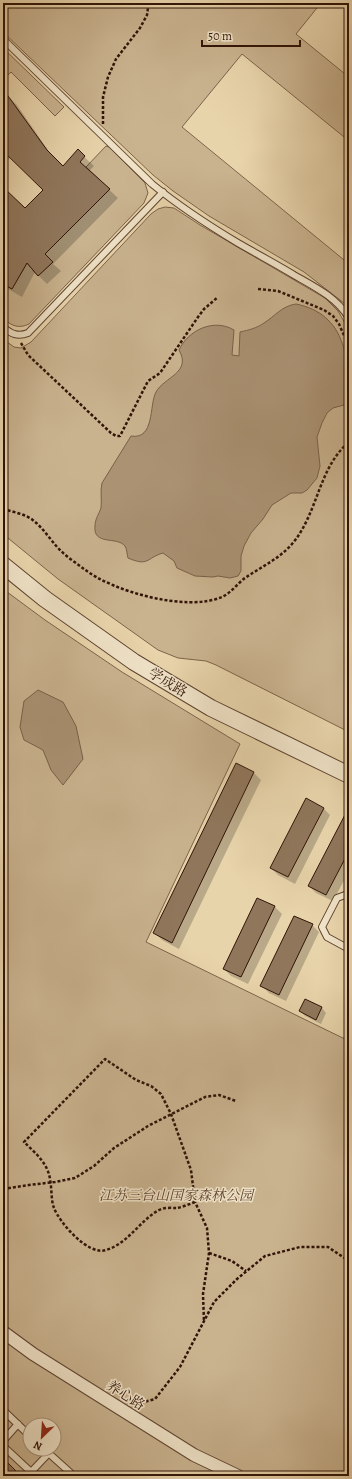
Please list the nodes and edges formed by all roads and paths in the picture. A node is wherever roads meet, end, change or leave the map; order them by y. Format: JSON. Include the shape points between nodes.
{"nodes":[{"id":1,"x":146,"y":3,"type":"edge"},
{"id":2,"x":3,"y":39,"type":"edge"},
{"id":3,"x":104,"y":137,"type":"junction"},
{"id":4,"x":162,"y":192,"type":"junction"},
{"id":5,"x":258,"y":289,"type":"dead end"},
{"id":6,"x":218,"y":297,"type":"dead end"},
{"id":7,"x":349,"y":318,"type":"edge"},
{"id":8,"x":3,"y":327,"type":"edge"},
{"id":9,"x":18,"y":335,"type":"junction"},
{"id":10,"x":349,"y":347,"type":"edge"},
{"id":11,"x":349,"y":442,"type":"edge"},
{"id":12,"x":3,"y":509,"type":"edge"},
{"id":13,"x":3,"y":565,"type":"edge"},
{"id":14,"x":349,"y":775,"type":"edge"},
{"id":15,"x":349,"y":895,"type":"edge"},
{"id":16,"x":349,"y":949,"type":"edge"},
{"id":17,"x":236,"y":1101,"type":"dead end"},
{"id":18,"x":171,"y":1114,"type":"junction"},
{"id":19,"x":52,"y":1182,"type":"junction"},
{"id":20,"x":3,"y":1189,"type":"edge"},
{"id":21,"x":195,"y":1202,"type":"junction"},
{"id":22,"x":209,"y":1253,"type":"junction"},
{"id":23,"x":349,"y":1261,"type":"edge"},
{"id":24,"x":246,"y":1272,"type":"junction"},
{"id":25,"x":204,"y":1322,"type":"junction"},
{"id":26,"x":3,"y":1332,"type":"edge"},
{"id":27,"x":120,"y":1408,"type":"junction"},
{"id":28,"x":3,"y":1410,"type":"edge"},
{"id":29,"x":18,"y":1424,"type":"junction"},
{"id":30,"x":22,"y":1428,"type":"edge"},
{"id":31,"x":3,"y":1441,"type":"edge"},
{"id":32,"x":3,"y":1446,"type":"edge"},
{"id":33,"x":42,"y":1457,"type":"edge"},
{"id":34,"x":53,"y":1457,"type":"edge"},
{"id":35,"x":31,"y":1474,"type":"edge"},
{"id":36,"x":234,"y":1475,"type":"edge"},
{"id":37,"x":74,"y":1476,"type":"edge"}],
"edges":[{"from":1,"to":3,"type":"path","via":[[147,15],[116,59],[108,76],[103,97]]},
{"from":2,"to":3,"type":"lane"},
{"from":3,"to":4,"type":"lane"},
{"from":4,"to":7,"type":"lane","via":[[238,243],[333,299]]},
{"from":4,"to":9,"type":"lane","via":[[28,333]]},
{"from":5,"to":10,"type":"path","via":[[278,291],[324,310],[339,324]]},
{"from":6,"to":9,"type":"path","via":[[204,309],[160,373],[148,381],[120,436],[111,433],[28,355]]},
{"from":8,"to":9,"type":"lane"},
{"from":11,"to":12,"type":"path","via":[[336,456],[323,479],[312,510],[292,544],[223,596],[204,602],[147,597],[112,585],[85,570],[60,550],[33,519]]},
{"from":13,"to":14,"type":"street","name":"学成路","via":[[45,599],[134,662],[211,708]]},
{"from":15,"to":16,"type":"lane","via":[[337,898],[322,927],[327,937]]},
{"from":17,"to":18,"type":"path","via":[[219,1095],[205,1097]]},
{"from":18,"to":19,"type":"path","via":[[114,1148],[94,1166],[75,1178]]},
{"from":18,"to":19,"type":"path","via":[[161,1094],[105,1059],[24,1142],[47,1168]]},
{"from":18,"to":21,"type":"path","via":[[192,1170]]},
{"from":19,"to":20,"type":"path"},
{"from":19,"to":21,"type":"path","via":[[54,1208],[65,1225],[90,1248],[104,1251],[119,1245],[161,1209],[178,1208]]},
{"from":21,"to":22,"type":"path","via":[[207,1228]]},
{"from":22,"to":24,"type":"path","via":[[232,1260]]},
{"from":22,"to":25,"type":"path","via":[[203,1294]]},
{"from":23,"to":24,"type":"path","via":[[328,1247],[300,1247],[265,1256]]},
{"from":24,"to":25,"type":"path","via":[[214,1302]]},
{"from":25,"to":27,"type":"path","via":[[180,1367],[155,1399]]},
{"from":26,"to":27,"type":"street","name":"养心路","via":[[33,1354]]},
{"from":27,"to":36,"type":"street","name":"养心路","via":[[194,1455]]},
{"from":28,"to":29,"type":"lane"},
{"from":29,"to":30,"type":"lane"},
{"from":29,"to":31,"type":"lane"},
{"from":32,"to":35,"type":"lane"},
{"from":33,"to":35,"type":"lane"},
{"from":34,"to":37,"type":"lane"}]}
